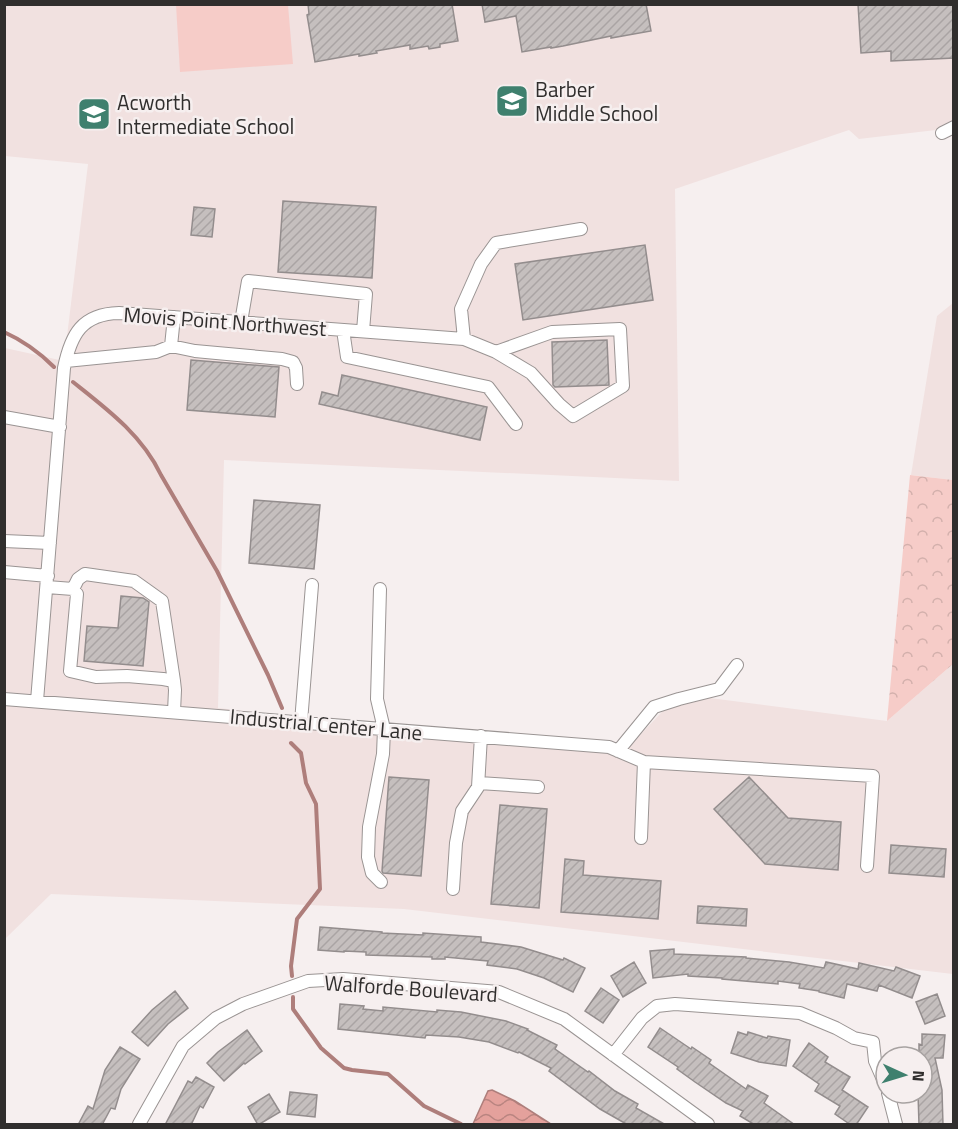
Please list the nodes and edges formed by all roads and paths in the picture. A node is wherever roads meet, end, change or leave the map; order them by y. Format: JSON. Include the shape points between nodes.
{"nodes":[{"id":1,"x":954,"y":127,"type":"edge"},
{"id":2,"x":942,"y":133,"type":"dead end"},
{"id":3,"x":581,"y":229,"type":"dead end"},
{"id":4,"x":174,"y":317,"type":"junction"},
{"id":5,"x":241,"y":322,"type":"junction"},
{"id":6,"x":343,"y":330,"type":"junction"},
{"id":7,"x":363,"y":331,"type":"junction"},
{"id":8,"x":464,"y":339,"type":"junction"},
{"id":9,"x":171,"y":346,"type":"junction"},
{"id":10,"x":496,"y":352,"type":"junction"},
{"id":11,"x":66,"y":361,"type":"junction"},
{"id":12,"x":297,"y":384,"type":"dead end"},
{"id":13,"x":4,"y":417,"type":"edge"},
{"id":14,"x":516,"y":424,"type":"dead end"},
{"id":15,"x":60,"y":428,"type":"junction"},
{"id":16,"x":4,"y":541,"type":"edge"},
{"id":17,"x":50,"y":543,"type":"junction"},
{"id":18,"x":4,"y":572,"type":"edge"},
{"id":19,"x":47,"y":581,"type":"junction"},
{"id":20,"x":312,"y":585,"type":"dead end"},
{"id":21,"x":72,"y":589,"type":"junction"},
{"id":22,"x":381,"y":589,"type":"dead end"},
{"id":23,"x":737,"y":665,"type":"dead end"},
{"id":24,"x":174,"y":681,"type":"junction"},
{"id":25,"x":4,"y":699,"type":"edge"},
{"id":26,"x":38,"y":701,"type":"junction"},
{"id":27,"x":174,"y":712,"type":"junction"},
{"id":28,"x":301,"y":722,"type":"junction"},
{"id":29,"x":384,"y":729,"type":"junction"},
{"id":30,"x":481,"y":736,"type":"junction"},
{"id":31,"x":618,"y":751,"type":"junction"},
{"id":32,"x":644,"y":762,"type":"junction"},
{"id":33,"x":478,"y":783,"type":"junction"},
{"id":34,"x":538,"y":787,"type":"dead end"},
{"id":35,"x":641,"y":838,"type":"dead end"},
{"id":36,"x":867,"y":866,"type":"dead end"},
{"id":37,"x":381,"y":882,"type":"dead end"},
{"id":38,"x":453,"y":889,"type":"dead end"},
{"id":39,"x":874,"y":1051,"type":"edge"},
{"id":40,"x":612,"y":1055,"type":"junction"},
{"id":41,"x":891,"y":1105,"type":"edge"},
{"id":42,"x":139,"y":1125,"type":"edge"},
{"id":43,"x":708,"y":1125,"type":"edge"},
{"id":44,"x":896,"y":1125,"type":"edge"}],
"edges":[{"from":1,"to":2,"type":"street"},
{"from":3,"to":8,"type":"street","via":[[496,243],[462,309]]},
{"from":4,"to":5,"type":"street","name":"Movis Point Northwest"},
{"from":4,"to":9,"type":"street"},
{"from":4,"to":11,"type":"street","name":"Movis Point Northwest","via":[[119,313],[96,316],[79,330]]},
{"from":5,"to":6,"type":"street","name":"Movis Point Northwest"},
{"from":5,"to":7,"type":"street","via":[[248,282],[366,294]]},
{"from":6,"to":7,"type":"street","name":"Movis Point Northwest"},
{"from":6,"to":14,"type":"street","via":[[347,357],[488,387]]},
{"from":7,"to":8,"type":"street","name":"Movis Point Northwest"},
{"from":8,"to":10,"type":"street","name":"Movis Point Northwest"},
{"from":9,"to":11,"type":"street","via":[[156,352]]},
{"from":9,"to":12,"type":"street","via":[[292,362]]},
{"from":10,"to":10,"type":"street","name":"Movis Point Northwest","via":[[531,373],[573,416],[623,386],[620,328],[552,332]]},
{"from":11,"to":15,"type":"street","name":"Movis Point Northwest"},
{"from":13,"to":15,"type":"street"},
{"from":15,"to":17,"type":"street","name":"Movis Point Northwest"},
{"from":16,"to":17,"type":"street"},
{"from":17,"to":19,"type":"street","name":"Movis Point Northwest"},
{"from":18,"to":19,"type":"street"},
{"from":19,"to":21,"type":"street"},
{"from":19,"to":26,"type":"street","name":"Movis Point Northwest"},
{"from":20,"to":28,"type":"street"},
{"from":21,"to":24,"type":"street","via":[[85,574],[134,581],[162,601]]},
{"from":21,"to":24,"type":"street","via":[[78,594],[70,671],[96,677]]},
{"from":22,"to":29,"type":"street","via":[[377,699]]},
{"from":23,"to":31,"type":"street","via":[[720,689],[654,707]]},
{"from":24,"to":27,"type":"street"},
{"from":25,"to":26,"type":"street","name":"Industrial Center Lane"},
{"from":26,"to":27,"type":"street","name":"Industrial Center Lane"},
{"from":27,"to":28,"type":"street","name":"Industrial Center Lane"},
{"from":28,"to":29,"type":"street","name":"Industrial Center Lane"},
{"from":29,"to":30,"type":"street","name":"Industrial Center Lane"},
{"from":29,"to":37,"type":"street","via":[[368,857],[372,873]]},
{"from":30,"to":31,"type":"street","name":"Industrial Center Lane"},
{"from":30,"to":33,"type":"street"},
{"from":31,"to":32,"type":"street","name":"Industrial Center Lane"},
{"from":32,"to":35,"type":"street"},
{"from":32,"to":36,"type":"street","name":"Industrial Center Lane","via":[[873,776]]},
{"from":33,"to":34,"type":"street"},
{"from":33,"to":38,"type":"street","via":[[462,811]]},
{"from":39,"to":40,"type":"street","via":[[873,1041],[854,1038],[800,1014],[675,1004],[657,1006],[642,1018]]},
{"from":40,"to":42,"type":"street","name":"Walforde Boulevard","via":[[564,1019],[499,992],[343,979],[308,981],[216,1018],[183,1046]]},
{"from":40,"to":43,"type":"street","name":"Walforde Boulevard"},
{"from":41,"to":44,"type":"street"}]}
